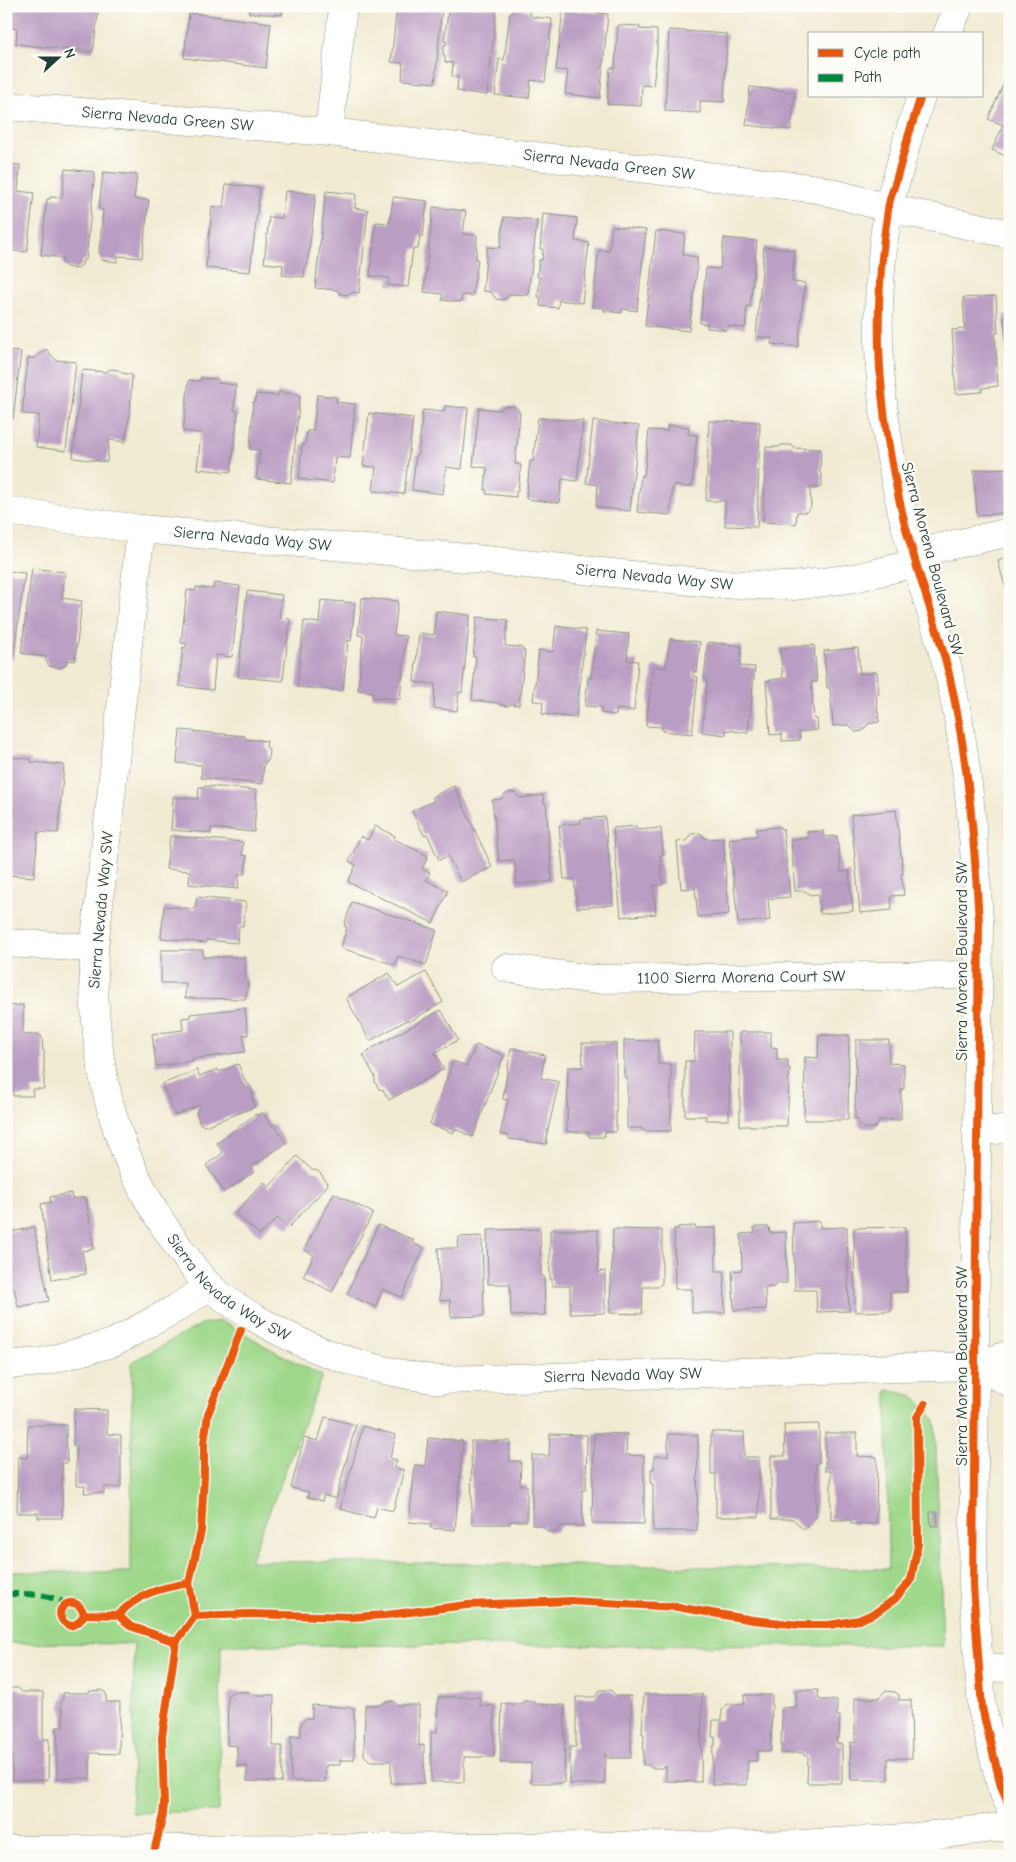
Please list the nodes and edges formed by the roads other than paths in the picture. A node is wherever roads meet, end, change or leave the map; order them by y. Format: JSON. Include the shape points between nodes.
{"nodes":[{"id":1,"x":343,"y":6,"type":"edge"},
{"id":2,"x":959,"y":6,"type":"edge"},
{"id":3,"x":947,"y":32,"type":"edge"},
{"id":4,"x":920,"y":98,"type":"edge"},
{"id":5,"x":6,"y":106,"type":"edge"},
{"id":6,"x":329,"y":132,"type":"junction"},
{"id":7,"x":888,"y":208,"type":"junction"},
{"id":8,"x":1010,"y":234,"type":"edge"},
{"id":9,"x":6,"y":511,"type":"edge"},
{"id":10,"x":140,"y":529,"type":"junction"},
{"id":11,"x":1010,"y":532,"type":"edge"},
{"id":12,"x":916,"y":563,"type":"junction"},
{"id":13,"x":6,"y":943,"type":"edge"},
{"id":14,"x":94,"y":948,"type":"junction"},
{"id":15,"x":506,"y":968,"type":"dead end"},
{"id":16,"x":977,"y":975,"type":"junction"},
{"id":17,"x":1010,"y":1129,"type":"edge"},
{"id":18,"x":976,"y":1131,"type":"junction"},
{"id":19,"x":210,"y":1286,"type":"junction"},
{"id":20,"x":1010,"y":1354,"type":"edge"},
{"id":21,"x":6,"y":1365,"type":"edge"},
{"id":22,"x":976,"y":1366,"type":"junction"},
{"id":23,"x":1010,"y":1383,"type":"edge"},
{"id":24,"x":978,"y":1667,"type":"junction"},
{"id":25,"x":1010,"y":1668,"type":"edge"},
{"id":26,"x":1010,"y":1808,"type":"edge"},
{"id":27,"x":1010,"y":1826,"type":"edge"},
{"id":28,"x":6,"y":1850,"type":"edge"},
{"id":29,"x":783,"y":1850,"type":"edge"},
{"id":30,"x":555,"y":1851,"type":"edge"},
{"id":31,"x":155,"y":1852,"type":"edge"}],
"edges":[{"from":1,"to":6,"type":"street"},
{"from":2,"to":3,"type":"street"},
{"from":4,"to":7,"type":"street","name":"Sierra Morena Boulevard SW"},
{"from":5,"to":6,"type":"street","name":"Sierra Nevada Green SW"},
{"from":6,"to":7,"type":"street","name":"Sierra Nevada Green SW","via":[[818,189]]},
{"from":7,"to":8,"type":"street","name":"Sierra Nevada Green SW"},
{"from":7,"to":12,"type":"street","name":"Sierra Morena Boulevard SW","via":[[879,287],[878,357],[893,470]]},
{"from":9,"to":10,"type":"street"},
{"from":10,"to":12,"type":"street","name":"Sierra Nevada Way SW","via":[[721,584],[794,586],[855,578]]},
{"from":10,"to":14,"type":"street","name":"Sierra Nevada Way SW"},
{"from":11,"to":12,"type":"street","via":[[934,549]]},
{"from":12,"to":16,"type":"street","name":"Sierra Morena Boulevard SW","via":[[933,612],[948,672],[968,783],[979,922]]},
{"from":13,"to":14,"type":"street"},
{"from":14,"to":19,"type":"street","name":"Sierra Nevada Way SW","via":[[96,1035],[114,1120],[135,1174],[163,1225]]},
{"from":15,"to":16,"type":"street","name":"1100 Sierra Morena Court SW","via":[[591,979]]},
{"from":16,"to":18,"type":"street","name":"Sierra Morena Boulevard SW"},
{"from":17,"to":18,"type":"street"},
{"from":18,"to":22,"type":"street","name":"Sierra Morena Boulevard SW"},
{"from":19,"to":21,"type":"street","via":[[113,1343],[42,1362]]},
{"from":19,"to":22,"type":"street","name":"Sierra Nevada Way SW","via":[[246,1313],[310,1347],[352,1362],[439,1380]]},
{"from":20,"to":22,"type":"street"},
{"from":22,"to":23,"type":"street"},
{"from":22,"to":24,"type":"street","name":"Sierra Morena Boulevard SW","via":[[973,1586]]},
{"from":24,"to":25,"type":"street"},
{"from":24,"to":26,"type":"street","name":"Sierra Morena Boulevard SW","via":[[990,1745]]},
{"from":27,"to":29,"type":"street"},
{"from":28,"to":31,"type":"street"},
{"from":29,"to":30,"type":"street"},
{"from":30,"to":31,"type":"street"}]}
